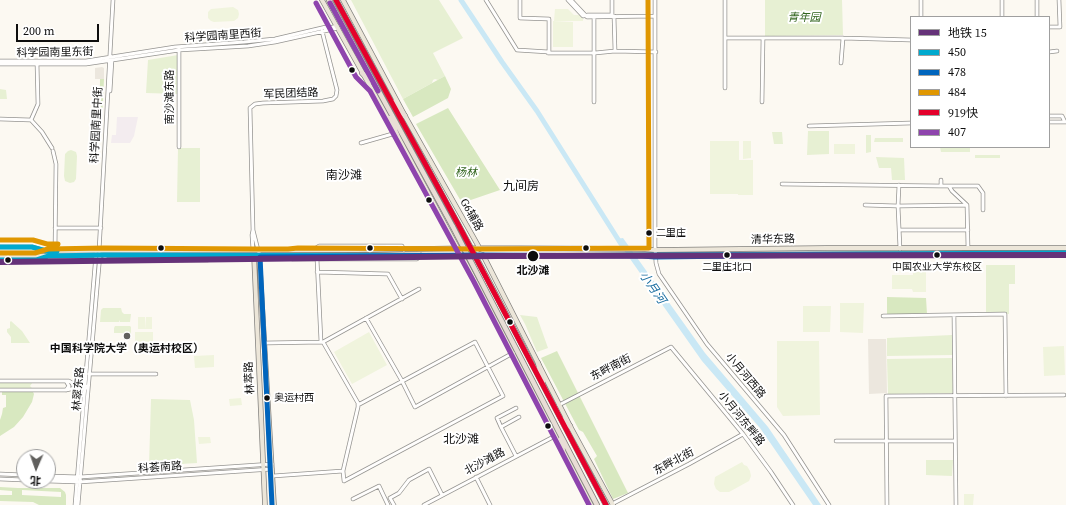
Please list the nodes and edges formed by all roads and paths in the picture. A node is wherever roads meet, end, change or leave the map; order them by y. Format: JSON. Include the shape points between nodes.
{"nodes":[{"id":1,"x":112,"y":0,"type":"edge"},
{"id":2,"x":322,"y":0,"type":"edge"},
{"id":3,"x":329,"y":0,"type":"edge"},
{"id":4,"x":336,"y":0,"type":"edge"},
{"id":5,"x":343,"y":0,"type":"edge"},
{"id":6,"x":486,"y":0,"type":"edge"},
{"id":7,"x":520,"y":0,"type":"edge"},
{"id":8,"x":568,"y":0,"type":"edge"},
{"id":9,"x":572,"y":0,"type":"edge"},
{"id":10,"x":613,"y":0,"type":"edge"},
{"id":11,"x":655,"y":0,"type":"edge"},
{"id":12,"x":725,"y":0,"type":"edge"},
{"id":13,"x":921,"y":0,"type":"edge"},
{"id":14,"x":1002,"y":0,"type":"edge"},
{"id":15,"x":1037,"y":0,"type":"edge"},
{"id":16,"x":1059,"y":0,"type":"edge"},
{"id":17,"x":586,"y":15,"type":"junction"},
{"id":18,"x":655,"y":16,"type":"junction"},
{"id":19,"x":921,"y":16,"type":"edge"},
{"id":20,"x":1002,"y":16,"type":"edge"},
{"id":21,"x":1037,"y":16,"type":"edge"},
{"id":22,"x":594,"y":17,"type":"junction"},
{"id":23,"x":614,"y":17,"type":"junction"},
{"id":24,"x":337,"y":26,"type":"junction"},
{"id":25,"x":1050,"y":27,"type":"edge"},
{"id":26,"x":322,"y":30,"type":"junction"},
{"id":27,"x":725,"y":38,"type":"junction"},
{"id":28,"x":763,"y":38,"type":"junction"},
{"id":29,"x":843,"y":38,"type":"junction"},
{"id":30,"x":910,"y":40,"type":"edge"},
{"id":31,"x":179,"y":48,"type":"junction"},
{"id":32,"x":517,"y":50,"type":"junction"},
{"id":33,"x":615,"y":51,"type":"junction"},
{"id":34,"x":1057,"y":51,"type":"dead end"},
{"id":35,"x":656,"y":52,"type":"junction"},
{"id":36,"x":1050,"y":52,"type":"edge"},
{"id":37,"x":595,"y":53,"type":"junction"},
{"id":38,"x":110,"y":59,"type":"junction"},
{"id":39,"x":0,"y":62,"type":"edge"},
{"id":40,"x":37,"y":63,"type":"junction"},
{"id":41,"x":841,"y":63,"type":"dead end"},
{"id":42,"x":362,"y":73,"type":"junction"},
{"id":43,"x":376,"y":87,"type":"junction"},
{"id":44,"x":725,"y":88,"type":"dead end"},
{"id":45,"x":387,"y":94,"type":"junction"},
{"id":46,"x":382,"y":97,"type":"junction"},
{"id":47,"x":594,"y":102,"type":"dead end"},
{"id":48,"x":762,"y":102,"type":"dead end"},
{"id":49,"x":405,"y":116,"type":"junction"},
{"id":50,"x":1050,"y":116,"type":"edge"},
{"id":51,"x":0,"y":119,"type":"edge"},
{"id":52,"x":31,"y":120,"type":"junction"},
{"id":53,"x":1050,"y":122,"type":"edge"},
{"id":54,"x":1066,"y":122,"type":"edge"},
{"id":55,"x":910,"y":123,"type":"edge"},
{"id":56,"x":809,"y":126,"type":"dead end"},
{"id":57,"x":397,"y":134,"type":"junction"},
{"id":58,"x":361,"y":142,"type":"dead end"},
{"id":59,"x":179,"y":147,"type":"dead end"},
{"id":60,"x":941,"y":180,"type":"dead end"},
{"id":61,"x":782,"y":184,"type":"dead end"},
{"id":62,"x":899,"y":185,"type":"junction"},
{"id":63,"x":941,"y":186,"type":"junction"},
{"id":64,"x":949,"y":186,"type":"junction"},
{"id":65,"x":865,"y":205,"type":"dead end"},
{"id":66,"x":966,"y":205,"type":"junction"},
{"id":67,"x":898,"y":206,"type":"junction"},
{"id":68,"x":983,"y":210,"type":"dead end"},
{"id":69,"x":55,"y":228,"type":"junction"},
{"id":70,"x":100,"y":228,"type":"junction"},
{"id":71,"x":899,"y":230,"type":"junction"},
{"id":72,"x":968,"y":230,"type":"junction"},
{"id":73,"x":470,"y":231,"type":"junction"},
{"id":74,"x":453,"y":239,"type":"junction"},
{"id":75,"x":0,"y":247,"type":"edge"},
{"id":76,"x":479,"y":248,"type":"junction"},
{"id":77,"x":968,"y":248,"type":"junction"},
{"id":78,"x":1066,"y":248,"type":"edge"},
{"id":79,"x":450,"y":249,"type":"junction"},
{"id":80,"x":458,"y":249,"type":"junction"},
{"id":81,"x":766,"y":249,"type":"junction"},
{"id":82,"x":900,"y":249,"type":"junction"},
{"id":83,"x":256,"y":250,"type":"junction"},
{"id":84,"x":0,"y":251,"type":"edge"},
{"id":85,"x":46,"y":251,"type":"junction"},
{"id":86,"x":55,"y":251,"type":"junction"},
{"id":87,"x":656,"y":252,"type":"junction"},
{"id":88,"x":99,"y":253,"type":"junction"},
{"id":89,"x":1066,"y":253,"type":"edge"},
{"id":90,"x":766,"y":255,"type":"junction"},
{"id":91,"x":0,"y":256,"type":"edge"},
{"id":92,"x":48,"y":256,"type":"junction"},
{"id":93,"x":254,"y":256,"type":"junction"},
{"id":94,"x":259,"y":256,"type":"junction"},
{"id":95,"x":288,"y":256,"type":"junction"},
{"id":96,"x":453,"y":256,"type":"junction"},
{"id":97,"x":462,"y":256,"type":"junction"},
{"id":98,"x":484,"y":256,"type":"junction"},
{"id":99,"x":361,"y":257,"type":"junction"},
{"id":100,"x":317,"y":259,"type":"junction"},
{"id":101,"x":0,"y":260,"type":"edge"},
{"id":102,"x":254,"y":265,"type":"junction"},
{"id":103,"x":259,"y":265,"type":"junction"},
{"id":104,"x":489,"y":267,"type":"junction"},
{"id":105,"x":317,"y":272,"type":"junction"},
{"id":106,"x":472,"y":275,"type":"junction"},
{"id":107,"x":419,"y":289,"type":"dead end"},
{"id":108,"x":402,"y":299,"type":"junction"},
{"id":109,"x":883,"y":316,"type":"dead end"},
{"id":110,"x":954,"y":316,"type":"junction"},
{"id":111,"x":366,"y":318,"type":"junction"},
{"id":112,"x":322,"y":342,"type":"junction"},
{"id":113,"x":265,"y":343,"type":"junction"},
{"id":114,"x":671,"y":347,"type":"joint"},
{"id":115,"x":513,"y":354,"type":"junction"},
{"id":116,"x":538,"y":363,"type":"junction"},
{"id":117,"x":488,"y":367,"type":"junction"},
{"id":118,"x":89,"y":374,"type":"junction"},
{"id":119,"x":156,"y":374,"type":"dead end"},
{"id":120,"x":0,"y":381,"type":"edge"},
{"id":121,"x":66,"y":381,"type":"junction"},
{"id":122,"x":402,"y":381,"type":"junction"},
{"id":123,"x":86,"y":387,"type":"junction"},
{"id":124,"x":0,"y":390,"type":"edge"},
{"id":125,"x":66,"y":390,"type":"junction"},
{"id":126,"x":545,"y":390,"type":"junction"},
{"id":127,"x":1064,"y":395,"type":"dead end"},
{"id":128,"x":955,"y":396,"type":"junction"},
{"id":129,"x":1006,"y":396,"type":"junction"},
{"id":130,"x":358,"y":405,"type":"junction"},
{"id":131,"x":559,"y":405,"type":"junction"},
{"id":132,"x":516,"y":408,"type":"dead end"},
{"id":133,"x":519,"y":417,"type":"dead end"},
{"id":134,"x":559,"y":417,"type":"junction"},
{"id":135,"x":570,"y":426,"type":"junction"},
{"id":136,"x":501,"y":427,"type":"junction"},
{"id":137,"x":743,"y":434,"type":"junction"},
{"id":138,"x":557,"y":435,"type":"junction"},
{"id":139,"x":836,"y":441,"type":"dead end"},
{"id":140,"x":886,"y":441,"type":"junction"},
{"id":141,"x":955,"y":441,"type":"junction"},
{"id":142,"x":562,"y":451,"type":"joint"},
{"id":143,"x":271,"y":453,"type":"junction"},
{"id":144,"x":263,"y":454,"type":"junction"},
{"id":145,"x":516,"y":456,"type":"junction"},
{"id":146,"x":272,"y":464,"type":"junction"},
{"id":147,"x":263,"y":465,"type":"junction"},
{"id":148,"x":272,"y":469,"type":"junction"},
{"id":149,"x":263,"y":470,"type":"junction"},
{"id":150,"x":343,"y":471,"type":"junction"},
{"id":151,"x":0,"y":474,"type":"edge"},
{"id":152,"x":16,"y":475,"type":"edge"},
{"id":153,"x":272,"y":476,"type":"junction"},
{"id":154,"x":476,"y":477,"type":"junction"},
{"id":155,"x":56,"y":478,"type":"edge"},
{"id":156,"x":79,"y":479,"type":"junction"},
{"id":157,"x":0,"y":480,"type":"edge"},
{"id":158,"x":16,"y":480,"type":"edge"},
{"id":159,"x":442,"y":495,"type":"junction"},
{"id":160,"x":353,"y":499,"type":"dead end"},
{"id":161,"x":76,"y":505,"type":"edge"},
{"id":162,"x":265,"y":505,"type":"edge"},
{"id":163,"x":274,"y":505,"type":"edge"},
{"id":164,"x":388,"y":505,"type":"edge"},
{"id":165,"x":394,"y":505,"type":"edge"},
{"id":166,"x":424,"y":505,"type":"edge"},
{"id":167,"x":490,"y":505,"type":"edge"},
{"id":168,"x":591,"y":505,"type":"edge"},
{"id":169,"x":598,"y":505,"type":"edge"},
{"id":170,"x":606,"y":505,"type":"edge"},
{"id":171,"x":613,"y":505,"type":"edge"},
{"id":172,"x":793,"y":505,"type":"edge"},
{"id":173,"x":829,"y":505,"type":"edge"},
{"id":174,"x":887,"y":505,"type":"edge"},
{"id":175,"x":956,"y":505,"type":"edge"}],
"edges":[{"from":1,"to":38,"type":"street","name":"科学园南里中街"},
{"from":2,"to":24,"type":"main road"},
{"from":3,"to":43,"type":"highway"},
{"from":4,"to":45,"type":"highway"},
{"from":5,"to":49,"type":"main road","name":"G6辅路"},
{"from":6,"to":32,"type":"street"},
{"from":7,"to":32,"type":"street","via":[[520,18],[549,19],[549,52]]},
{"from":8,"to":17,"type":"street","via":[[583,16]]},
{"from":9,"to":17,"type":"street"},
{"from":10,"to":17,"type":"street","via":[[612,15]]},
{"from":10,"to":23,"type":"street"},
{"from":11,"to":18,"type":"street","name":"小月河西路"},
{"from":12,"to":27,"type":"street"},
{"from":13,"to":19,"type":"street"},
{"from":14,"to":20,"type":"street"},
{"from":15,"to":21,"type":"street"},
{"from":16,"to":25,"type":"street","via":[[1060,27]]},
{"from":17,"to":22,"type":"street"},
{"from":18,"to":23,"type":"street"},
{"from":18,"to":35,"type":"street","name":"小月河西路"},
{"from":22,"to":23,"type":"street"},
{"from":22,"to":37,"type":"street"},
{"from":23,"to":33,"type":"street"},
{"from":24,"to":26,"type":"street","name":"科学园南里西街"},
{"from":24,"to":42,"type":"main road"},
{"from":26,"to":31,"type":"street","name":"科学园南里西街","via":[[248,44]]},
{"from":26,"to":83,"type":"street","name":"军民团结路","via":[[337,90],[334,99],[263,103],[250,108],[252,235]]},
{"from":27,"to":28,"type":"street"},
{"from":27,"to":44,"type":"street"},
{"from":28,"to":29,"type":"street"},
{"from":28,"to":48,"type":"street"},
{"from":29,"to":30,"type":"street"},
{"from":29,"to":41,"type":"street"},
{"from":31,"to":38,"type":"street","name":"科学园南里西街"},
{"from":31,"to":59,"type":"street","name":"南沙滩东路"},
{"from":32,"to":37,"type":"street"},
{"from":33,"to":35,"type":"street"},
{"from":33,"to":37,"type":"street"},
{"from":34,"to":36,"type":"street"},
{"from":35,"to":87,"type":"street","name":"小月河西路"},
{"from":37,"to":47,"type":"street"},
{"from":38,"to":40,"type":"street","name":"科学园南里东街","via":[[85,63]]},
{"from":38,"to":70,"type":"street","name":"科学园南里中街"},
{"from":38,"to":88,"type":"street","via":[[111,82]]},
{"from":39,"to":40,"type":"street","name":"科学园南里东街"},
{"from":40,"to":52,"type":"street","via":[[38,104]]},
{"from":42,"to":43,"type":"highway"},
{"from":42,"to":57,"type":"main road"},
{"from":43,"to":46,"type":"highway"},
{"from":45,"to":49,"type":"highway"},
{"from":45,"to":126,"type":"highway","bridge":true},
{"from":46,"to":57,"type":"highway"},
{"from":46,"to":138,"type":"highway","bridge":true,"via":[[480,279]]},
{"from":49,"to":73,"type":"main road","name":"G6辅路"},
{"from":50,"to":54,"type":"street","via":[[1062,116]]},
{"from":51,"to":52,"type":"street"},
{"from":52,"to":69,"type":"street","via":[[53,149],[56,164]]},
{"from":53,"to":54,"type":"street"},
{"from":55,"to":56,"type":"street"},
{"from":57,"to":58,"type":"street"},
{"from":57,"to":74,"type":"main road"},
{"from":60,"to":63,"type":"street"},
{"from":61,"to":62,"type":"street"},
{"from":62,"to":63,"type":"street"},
{"from":62,"to":67,"type":"street"},
{"from":63,"to":64,"type":"street"},
{"from":64,"to":66,"type":"street"},
{"from":64,"to":68,"type":"street","via":[[978,186],[983,193]]},
{"from":65,"to":67,"type":"street"},
{"from":66,"to":67,"type":"street"},
{"from":66,"to":72,"type":"street"},
{"from":67,"to":71,"type":"street"},
{"from":69,"to":70,"type":"street"},
{"from":69,"to":86,"type":"street"},
{"from":70,"to":88,"type":"street","name":"科学园南里中街"},
{"from":71,"to":72,"type":"street"},
{"from":71,"to":82,"type":"street"},
{"from":72,"to":77,"type":"street"},
{"from":73,"to":74,"type":"main road"},
{"from":73,"to":76,"type":"main road","name":"G6辅路"},
{"from":74,"to":80,"type":"main road"},
{"from":75,"to":85,"type":"street","via":[[32,247]]},
{"from":76,"to":80,"type":"main road","name":"清华东路"},
{"from":76,"to":87,"type":"main road","name":"清华东路","via":[[634,249]]},
{"from":76,"to":98,"type":"main road","name":"G6辅路"},
{"from":77,"to":78,"type":"main road","name":"清华东路"},
{"from":77,"to":82,"type":"main road","name":"清华东路"},
{"from":79,"to":80,"type":"main road","name":"清华东路"},
{"from":79,"to":83,"type":"main road","name":"清华东路"},
{"from":79,"to":96,"type":"main road"},
{"from":80,"to":97,"type":"main road"},
{"from":81,"to":82,"type":"main road","name":"清华东路"},
{"from":81,"to":87,"type":"main road","name":"清华东路"},
{"from":81,"to":90,"type":"main road"},
{"from":83,"to":88,"type":"main road","name":"清华东路"},
{"from":83,"to":93,"type":"main road","name":"林萃路"},
{"from":83,"to":94,"type":"main road","name":"林萃路"},
{"from":84,"to":85,"type":"main road"},
{"from":85,"to":86,"type":"main road"},
{"from":86,"to":88,"type":"main road"},
{"from":87,"to":90,"type":"main road","name":"清华东路"},
{"from":87,"to":98,"type":"main road","name":"清华东路","via":[[638,255]]},
{"from":87,"to":173,"type":"street","name":"小月河西路","via":[[659,274],[707,344],[784,435]]},
{"from":88,"to":92,"type":"main road"},
{"from":88,"to":93,"type":"main road","name":"清华东路"},
{"from":88,"to":118,"type":"street","name":"林翠东路"},
{"from":88,"to":123,"type":"street","name":"林翠东路"},
{"from":89,"to":90,"type":"main road","name":"清华东路"},
{"from":91,"to":92,"type":"main road"},
{"from":92,"to":101,"type":"street","via":[[36,260]]},
{"from":93,"to":94,"type":"main road","name":"清华东路"},
{"from":93,"to":102,"type":"main road","name":"林萃路"},
{"from":94,"to":95,"type":"main road","name":"清华东路"},
{"from":94,"to":103,"type":"main road","name":"林萃路"},
{"from":95,"to":99,"type":"main road","name":"清华东路"},
{"from":95,"to":100,"type":"street"},
{"from":96,"to":97,"type":"main road","name":"清华东路"},
{"from":96,"to":99,"type":"main road","name":"清华东路"},
{"from":97,"to":98,"type":"main road","name":"清华东路"},
{"from":97,"to":106,"type":"main road"},
{"from":98,"to":104,"type":"main road","name":"G6辅路"},
{"from":99,"to":100,"type":"street"},
{"from":100,"to":105,"type":"street"},
{"from":102,"to":103,"type":"main road"},
{"from":102,"to":144,"type":"main road","name":"林萃路"},
{"from":103,"to":113,"type":"main road","name":"林萃路"},
{"from":104,"to":106,"type":"main road"},
{"from":104,"to":116,"type":"main road","name":"G6辅路"},
{"from":105,"to":108,"type":"street","via":[[388,274]]},
{"from":105,"to":112,"type":"street"},
{"from":106,"to":115,"type":"main road"},
{"from":107,"to":108,"type":"street"},
{"from":108,"to":111,"type":"street"},
{"from":109,"to":110,"type":"street"},
{"from":110,"to":128,"type":"street"},
{"from":110,"to":129,"type":"street","via":[[1005,314]]},
{"from":111,"to":112,"type":"street"},
{"from":111,"to":122,"type":"street"},
{"from":112,"to":113,"type":"street"},
{"from":112,"to":130,"type":"street"},
{"from":113,"to":143,"type":"main road","name":"林萃路"},
{"from":114,"to":131,"type":"street","name":"东畔南街"},
{"from":114,"to":137,"type":"street","name":"小月河东畔路"},
{"from":115,"to":117,"type":"street"},
{"from":115,"to":138,"type":"main road"},
{"from":116,"to":126,"type":"highway"},
{"from":116,"to":131,"type":"main road","name":"G6辅路"},
{"from":117,"to":122,"type":"street","via":[[475,342]]},
{"from":117,"to":122,"type":"street","via":[[416,407]]},
{"from":117,"to":150,"type":"street","via":[[504,396],[344,481]]},
{"from":118,"to":119,"type":"street"},
{"from":118,"to":123,"type":"street","name":"林翠东路"},
{"from":120,"to":121,"type":"street"},
{"from":121,"to":123,"type":"street"},
{"from":121,"to":125,"type":"street","via":[[69,386]]},
{"from":122,"to":130,"type":"street"},
{"from":123,"to":125,"type":"street"},
{"from":123,"to":156,"type":"street","name":"林翠东路"},
{"from":124,"to":125,"type":"street"},
{"from":126,"to":134,"type":"highway"},
{"from":127,"to":129,"type":"street"},
{"from":128,"to":129,"type":"street"},
{"from":128,"to":140,"type":"street","via":[[886,396]]},
{"from":128,"to":141,"type":"street"},
{"from":130,"to":150,"type":"street"},
{"from":131,"to":135,"type":"main road","name":"G6辅路"},
{"from":132,"to":136,"type":"street","via":[[497,418]]},
{"from":133,"to":136,"type":"street"},
{"from":134,"to":135,"type":"highway"},
{"from":134,"to":170,"type":"highway"},
{"from":135,"to":171,"type":"main road","name":"G6辅路"},
{"from":136,"to":145,"type":"street"},
{"from":137,"to":171,"type":"street","name":"东畔北街"},
{"from":137,"to":172,"type":"street","name":"小月河东畔路"},
{"from":138,"to":142,"type":"highway"},
{"from":138,"to":145,"type":"street","name":"北沙滩路"},
{"from":138,"to":169,"type":"highway"},
{"from":139,"to":140,"type":"street"},
{"from":140,"to":141,"type":"street"},
{"from":140,"to":174,"type":"street"},
{"from":141,"to":175,"type":"street"},
{"from":142,"to":168,"type":"main road"},
{"from":143,"to":144,"type":"main road"},
{"from":143,"to":146,"type":"main road","name":"林萃路"},
{"from":144,"to":147,"type":"main road","name":"林萃路"},
{"from":145,"to":154,"type":"street","name":"北沙滩路"},
{"from":146,"to":147,"type":"street","name":"科荟南路"},
{"from":146,"to":148,"type":"main road","name":"林萃路"},
{"from":147,"to":149,"type":"main road","name":"林萃路"},
{"from":147,"to":156,"type":"street","name":"科荟南路"},
{"from":148,"to":149,"type":"street","name":"科荟南路"},
{"from":148,"to":153,"type":"main road","name":"林萃路"},
{"from":149,"to":156,"type":"street","name":"科荟南路"},
{"from":149,"to":162,"type":"main road","name":"林萃路"},
{"from":150,"to":153,"type":"street"},
{"from":151,"to":152,"type":"street"},
{"from":153,"to":163,"type":"main road","name":"林萃路"},
{"from":154,"to":159,"type":"street","name":"北沙滩路"},
{"from":154,"to":167,"type":"street"},
{"from":155,"to":156,"type":"street","name":"科荟南路"},
{"from":156,"to":161,"type":"street","name":"林翠东路"},
{"from":157,"to":158,"type":"street"},
{"from":159,"to":165,"type":"street","via":[[429,469],[409,480],[399,493],[390,498]]},
{"from":159,"to":166,"type":"street","name":"北沙滩路"},
{"from":160,"to":164,"type":"street","via":[[379,486]]}]}
